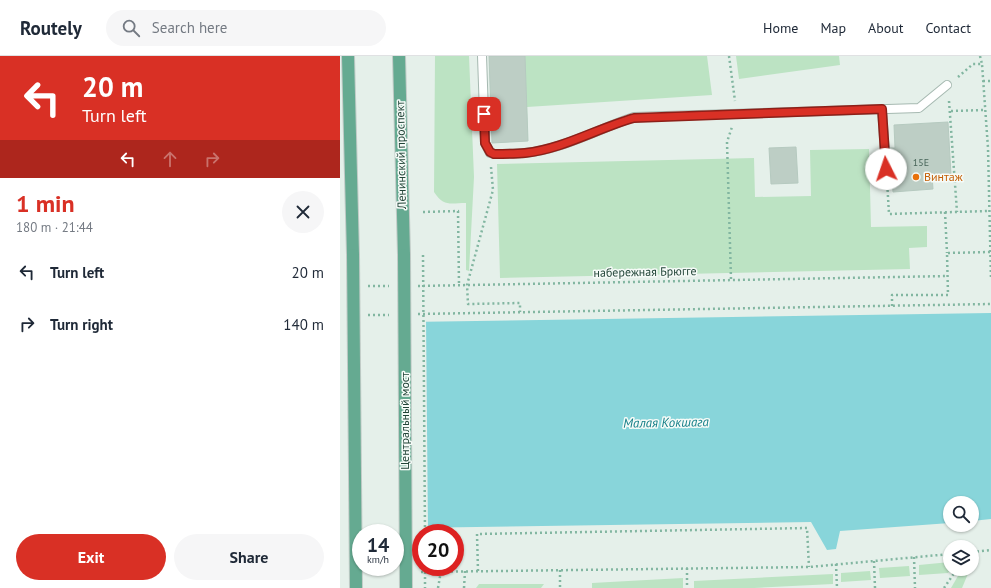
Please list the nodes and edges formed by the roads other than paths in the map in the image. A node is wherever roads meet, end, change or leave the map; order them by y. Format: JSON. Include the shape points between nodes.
{"nodes":[{"id":1,"x":348,"y":56,"type":"edge"},
{"id":2,"x":399,"y":56,"type":"edge"},
{"id":3,"x":482,"y":56,"type":"edge"},
{"id":4,"x":947,"y":85,"type":"road end"},
{"id":5,"x":882,"y":109,"type":"junction"},
{"id":6,"x":886,"y":169,"type":"dead end"},
{"id":7,"x":404,"y":255,"type":"joint"},
{"id":8,"x":356,"y":588,"type":"edge"},
{"id":9,"x":406,"y":588,"type":"edge"}],
"edges":[{"from":1,"to":8,"type":"main road","bridge":true,"via":[[353,255]]},
{"from":2,"to":7,"type":"main road","name":"Ленинский проспект"},
{"from":3,"to":5,"type":"lane","via":[[485,143],[494,154],[525,153],[555,147],[634,118]]},
{"from":4,"to":5,"type":"lane","via":[[919,108]]},
{"from":5,"to":6,"type":"lane"},
{"from":7,"to":9,"type":"main road","name":"Центральный мост","bridge":true}]}
